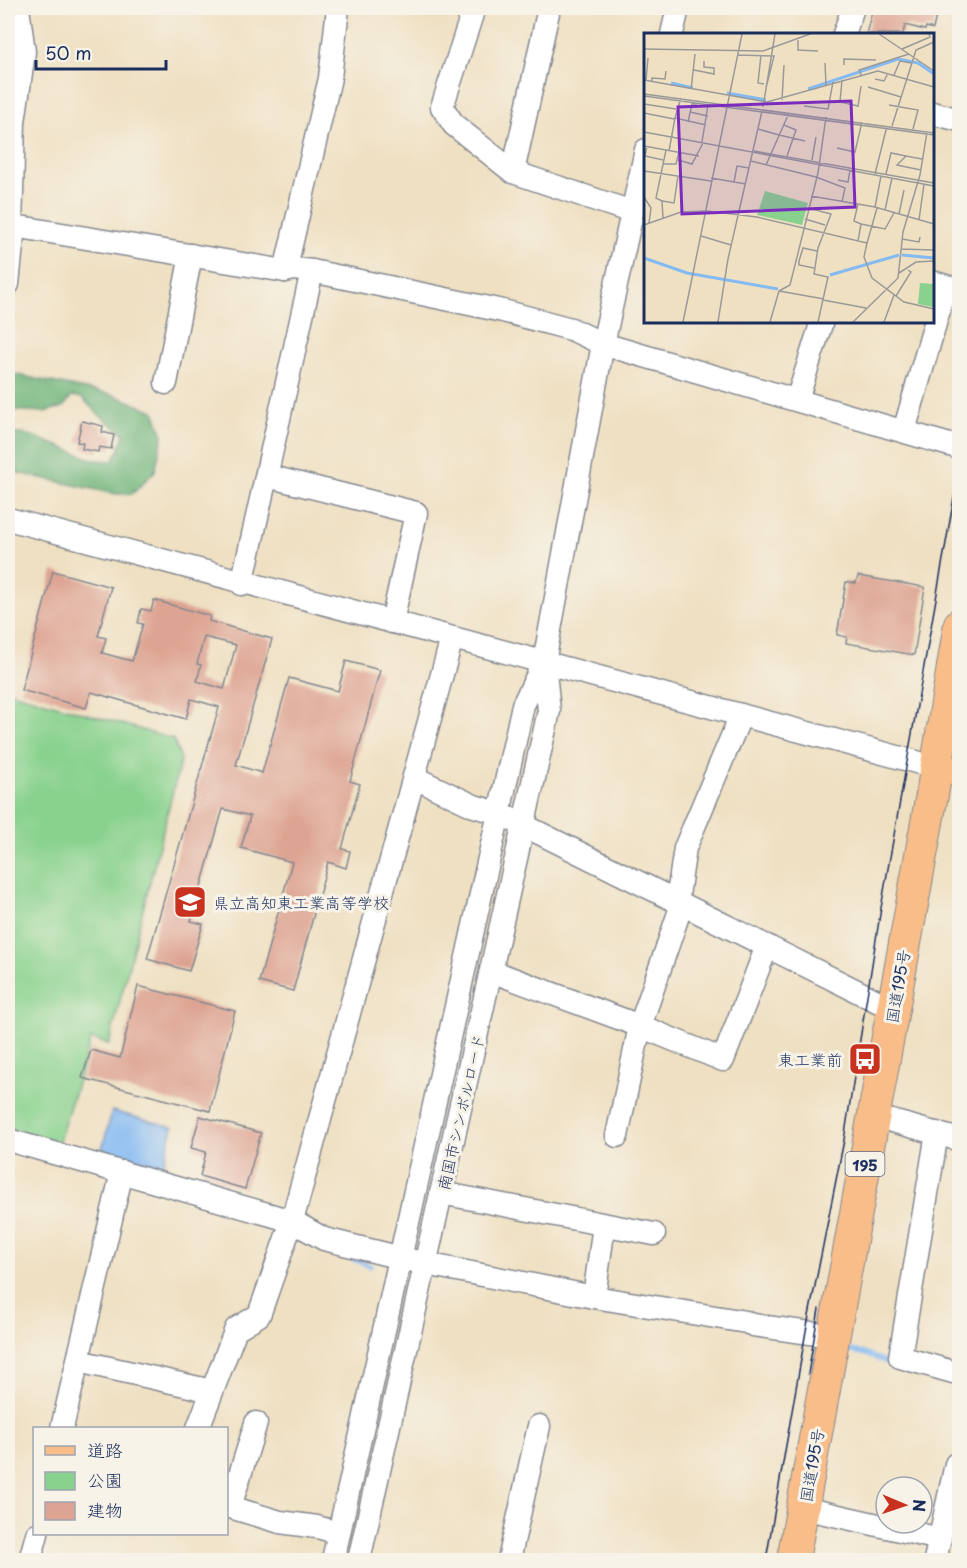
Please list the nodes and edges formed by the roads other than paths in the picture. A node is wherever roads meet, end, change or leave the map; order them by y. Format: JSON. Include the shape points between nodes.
{"nodes":[{"id":1,"x":18,"y":8,"type":"edge"},
{"id":2,"x":338,"y":8,"type":"edge"},
{"id":3,"x":474,"y":8,"type":"edge"},
{"id":4,"x":549,"y":8,"type":"edge"},
{"id":5,"x":678,"y":8,"type":"edge"},
{"id":6,"x":853,"y":8,"type":"edge"},
{"id":7,"x":672,"y":33,"type":"edge"},
{"id":8,"x":844,"y":33,"type":"edge"},
{"id":9,"x":934,"y":113,"type":"edge"},
{"id":10,"x":960,"y":120,"type":"edge"},
{"id":11,"x":644,"y":164,"type":"edge"},
{"id":12,"x":513,"y":172,"type":"junction"},
{"id":13,"x":638,"y":204,"type":"edge"},
{"id":14,"x":11,"y":226,"type":"edge"},
{"id":15,"x":191,"y":255,"type":"junction"},
{"id":16,"x":285,"y":271,"type":"junction"},
{"id":17,"x":312,"y":271,"type":"junction"},
{"id":18,"x":8,"y":284,"type":"edge"},
{"id":19,"x":945,"y":289,"type":"edge"},
{"id":20,"x":822,"y":322,"type":"edge"},
{"id":21,"x":603,"y":344,"type":"junction"},
{"id":22,"x":166,"y":383,"type":"dead end"},
{"id":23,"x":797,"y":400,"type":"junction"},
{"id":24,"x":904,"y":431,"type":"junction"},
{"id":25,"x":960,"y":448,"type":"edge"},
{"id":26,"x":267,"y":476,"type":"junction"},
{"id":27,"x":8,"y":519,"type":"edge"},
{"id":28,"x":242,"y":584,"type":"junction"},
{"id":29,"x":392,"y":622,"type":"junction"},
{"id":30,"x":960,"y":624,"type":"edge"},
{"id":31,"x":452,"y":638,"type":"junction"},
{"id":32,"x":544,"y":662,"type":"junction"},
{"id":33,"x":741,"y":715,"type":"junction"},
{"id":34,"x":948,"y":770,"type":"edge"},
{"id":35,"x":415,"y":778,"type":"junction"},
{"id":36,"x":499,"y":813,"type":"junction"},
{"id":37,"x":524,"y":826,"type":"junction"},
{"id":38,"x":680,"y":903,"type":"junction"},
{"id":39,"x":767,"y":946,"type":"junction"},
{"id":40,"x":491,"y":971,"type":"junction"},
{"id":41,"x":893,"y":1009,"type":"junction"},
{"id":42,"x":640,"y":1026,"type":"junction"},
{"id":43,"x":874,"y":1116,"type":"junction"},
{"id":44,"x":937,"y":1133,"type":"junction"},
{"id":45,"x":617,"y":1136,"type":"dead end"},
{"id":46,"x":960,"y":1140,"type":"edge"},
{"id":47,"x":9,"y":1145,"type":"edge"},
{"id":48,"x":122,"y":1172,"type":"junction"},
{"id":49,"x":441,"y":1193,"type":"junction"},
{"id":50,"x":292,"y":1221,"type":"junction"},
{"id":51,"x":604,"y":1225,"type":"junction"},
{"id":52,"x":654,"y":1234,"type":"dead end"},
{"id":53,"x":400,"y":1258,"type":"junction"},
{"id":54,"x":426,"y":1264,"type":"junction"},
{"id":55,"x":594,"y":1297,"type":"junction"},
{"id":56,"x":832,"y":1336,"type":"junction"},
{"id":57,"x":78,"y":1361,"type":"junction"},
{"id":58,"x":960,"y":1374,"type":"edge"},
{"id":59,"x":212,"y":1391,"type":"junction"},
{"id":60,"x":256,"y":1423,"type":"dead end"},
{"id":61,"x":539,"y":1426,"type":"dead end"},
{"id":62,"x":62,"y":1427,"type":"edge"},
{"id":63,"x":198,"y":1427,"type":"edge"},
{"id":64,"x":960,"y":1464,"type":"edge"},
{"id":65,"x":803,"y":1508,"type":"junction"},
{"id":66,"x":339,"y":1533,"type":"junction"},
{"id":67,"x":36,"y":1535,"type":"edge"},
{"id":68,"x":937,"y":1550,"type":"edge"},
{"id":69,"x":30,"y":1560,"type":"edge"},
{"id":70,"x":333,"y":1560,"type":"edge"},
{"id":71,"x":359,"y":1560,"type":"edge"},
{"id":72,"x":509,"y":1560,"type":"edge"},
{"id":73,"x":793,"y":1560,"type":"edge"}],
"edges":[{"from":1,"to":14,"type":"street","via":[[24,52],[14,122]]},
{"from":2,"to":16,"type":"street","via":[[330,78]]},
{"from":3,"to":12,"type":"street","via":[[442,107],[454,125]]},
{"from":4,"to":12,"type":"street"},
{"from":5,"to":7,"type":"street"},
{"from":6,"to":8,"type":"street"},
{"from":9,"to":10,"type":"street"},
{"from":11,"to":13,"type":"street"},
{"from":12,"to":13,"type":"street"},
{"from":13,"to":21,"type":"street"},
{"from":14,"to":15,"type":"street"},
{"from":14,"to":18,"type":"street"},
{"from":15,"to":16,"type":"street"},
{"from":15,"to":22,"type":"street"},
{"from":16,"to":17,"type":"street"},
{"from":17,"to":21,"type":"street","via":[[503,311],[570,329]]},
{"from":17,"to":26,"type":"street"},
{"from":19,"to":24,"type":"street"},
{"from":20,"to":23,"type":"street"},
{"from":21,"to":23,"type":"street"},
{"from":21,"to":32,"type":"street"},
{"from":23,"to":24,"type":"street"},
{"from":24,"to":25,"type":"street"},
{"from":26,"to":28,"type":"street"},
{"from":26,"to":29,"type":"street","via":[[416,513]]},
{"from":27,"to":28,"type":"street"},
{"from":28,"to":29,"type":"street"},
{"from":29,"to":31,"type":"street"},
{"from":30,"to":34,"type":"highway","name":"国道195号","number":"195"},
{"from":31,"to":32,"type":"street"},
{"from":31,"to":35,"type":"street"},
{"from":32,"to":33,"type":"street"},
{"from":32,"to":36,"type":"street","name":"南国市シンボルロード","via":[[523,705]]},
{"from":32,"to":37,"type":"street","name":"南国市シンボルロード","via":[[549,711]]},
{"from":33,"to":34,"type":"street"},
{"from":33,"to":38,"type":"street","via":[[685,848]]},
{"from":34,"to":41,"type":"highway","name":"国道195号","number":"195"},
{"from":35,"to":36,"type":"street","via":[[474,806]]},
{"from":35,"to":50,"type":"street"},
{"from":36,"to":37,"type":"street"},
{"from":36,"to":53,"type":"street","name":"南国市シンボルロード"},
{"from":37,"to":38,"type":"street"},
{"from":37,"to":40,"type":"street","name":"南国市シンボルロード"},
{"from":38,"to":39,"type":"street"},
{"from":38,"to":42,"type":"street"},
{"from":39,"to":41,"type":"street"},
{"from":39,"to":42,"type":"street","via":[[723,1060]]},
{"from":40,"to":42,"type":"street"},
{"from":40,"to":49,"type":"street","name":"南国市シンボルロード"},
{"from":41,"to":43,"type":"highway","name":"国道195号","number":"195"},
{"from":42,"to":45,"type":"street"},
{"from":43,"to":44,"type":"street"},
{"from":43,"to":56,"type":"highway","name":"国道195号","number":"195"},
{"from":44,"to":46,"type":"street"},
{"from":44,"to":58,"type":"street","via":[[900,1357]]},
{"from":47,"to":48,"type":"street"},
{"from":48,"to":50,"type":"street"},
{"from":48,"to":57,"type":"street"},
{"from":49,"to":51,"type":"street"},
{"from":49,"to":54,"type":"street","name":"南国市シンボルロード"},
{"from":50,"to":53,"type":"street","via":[[324,1239]]},
{"from":50,"to":59,"type":"street","via":[[259,1315],[236,1329]]},
{"from":51,"to":52,"type":"street"},
{"from":51,"to":55,"type":"street"},
{"from":53,"to":54,"type":"street"},
{"from":53,"to":66,"type":"street","name":"南国市シンボルロード"},
{"from":54,"to":55,"type":"street"},
{"from":54,"to":71,"type":"street","name":"南国市シンボルロード"},
{"from":55,"to":56,"type":"street"},
{"from":56,"to":65,"type":"highway","name":"国道195号","number":"195"},
{"from":57,"to":59,"type":"street"},
{"from":57,"to":62,"type":"street"},
{"from":59,"to":63,"type":"street"},
{"from":60,"to":66,"type":"street","via":[[230,1507]]},
{"from":61,"to":72,"type":"street"},
{"from":64,"to":68,"type":"street","via":[[956,1464]]},
{"from":65,"to":68,"type":"street"},
{"from":65,"to":73,"type":"highway","name":"国道195号","number":"195"},
{"from":66,"to":70,"type":"street","name":"南国市シンボルロード"},
{"from":67,"to":69,"type":"street"}]}
